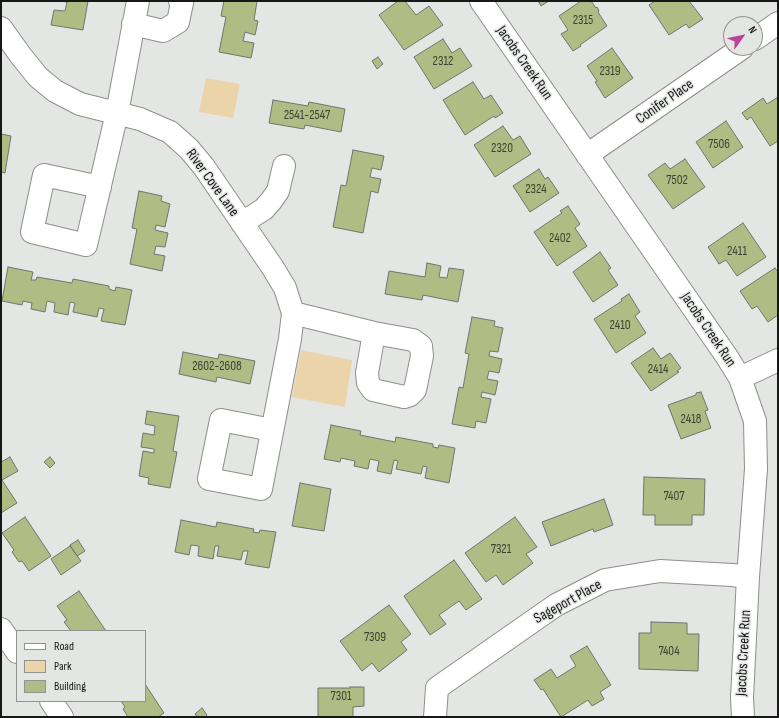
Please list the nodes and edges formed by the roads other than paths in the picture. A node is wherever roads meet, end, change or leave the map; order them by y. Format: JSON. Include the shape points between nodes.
{"nodes":[{"id":1,"x":138,"y":1,"type":"edge"},
{"id":2,"x":180,"y":1,"type":"edge"},
{"id":3,"x":481,"y":1,"type":"edge"},
{"id":4,"x":778,"y":23,"type":"edge"},
{"id":5,"x":133,"y":24,"type":"junction"},
{"id":6,"x":1,"y":28,"type":"edge"},
{"id":7,"x":763,"y":33,"type":"edge"},
{"id":8,"x":730,"y":56,"type":"edge"},
{"id":9,"x":117,"y":114,"type":"junction"},
{"id":10,"x":588,"y":155,"type":"junction"},
{"id":11,"x":284,"y":166,"type":"dead end"},
{"id":12,"x":100,"y":187,"type":"dead end"},
{"id":13,"x":242,"y":223,"type":"junction"},
{"id":14,"x":293,"y":312,"type":"junction"},
{"id":15,"x":374,"y":333,"type":"dead end"},
{"id":16,"x":778,"y":360,"type":"edge"},
{"id":17,"x":740,"y":378,"type":"junction"},
{"id":18,"x":272,"y":430,"type":"dead end"},
{"id":19,"x":748,"y":578,"type":"junction"},
{"id":20,"x":1,"y":629,"type":"edge"},
{"id":21,"x":16,"y":651,"type":"edge"},
{"id":22,"x":52,"y":702,"type":"edge"},
{"id":23,"x":62,"y":717,"type":"edge"},
{"id":24,"x":435,"y":717,"type":"edge"},
{"id":25,"x":743,"y":717,"type":"edge"}],
"edges":[{"from":1,"to":5,"type":"street"},
{"from":2,"to":5,"type":"street","via":[[182,3],[178,22],[163,31]]},
{"from":3,"to":10,"type":"street","name":"Jacobs Creek Run"},
{"from":4,"to":7,"type":"street"},
{"from":5,"to":9,"type":"street"},
{"from":6,"to":9,"type":"street","name":"River Cove Lane","via":[[38,77],[55,91],[80,104]]},
{"from":8,"to":10,"type":"street","name":"Conifer Place"},
{"from":9,"to":12,"type":"street"},
{"from":9,"to":13,"type":"street","name":"River Cove Lane","via":[[140,119],[170,132],[204,167]]},
{"from":10,"to":17,"type":"street","name":"Jacobs Creek Run"},
{"from":11,"to":13,"type":"street","via":[[278,191],[271,201],[264,209]]},
{"from":13,"to":14,"type":"street","name":"River Cove Lane","via":[[277,274]]},
{"from":14,"to":15,"type":"street"},
{"from":14,"to":18,"type":"street","name":"River Cove Lane"},
{"from":16,"to":17,"type":"street"},
{"from":17,"to":19,"type":"street","name":"Jacobs Creek Run","via":[[755,421],[756,469]]},
{"from":19,"to":24,"type":"street","name":"Sageport Place","via":[[660,571],[605,580],[556,605],[437,688]]},
{"from":19,"to":25,"type":"street","name":"Jacobs Creek Run"},
{"from":20,"to":21,"type":"street"},
{"from":22,"to":23,"type":"street"}]}
